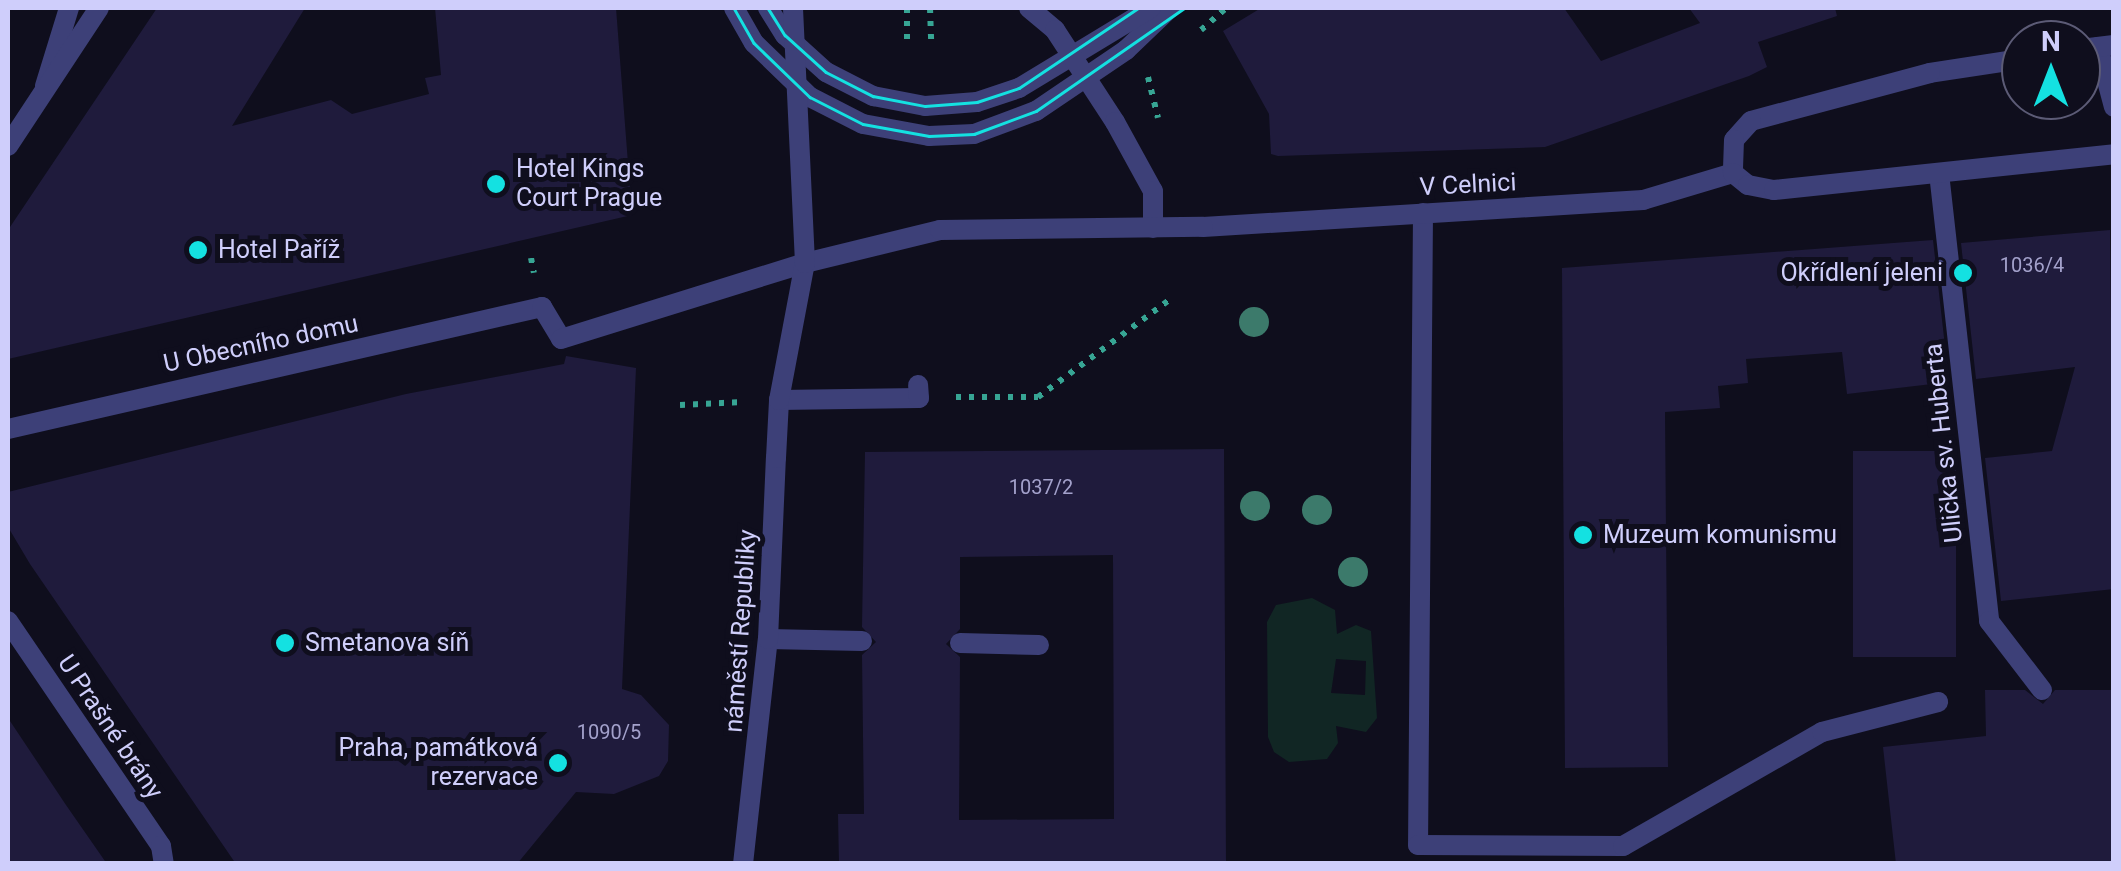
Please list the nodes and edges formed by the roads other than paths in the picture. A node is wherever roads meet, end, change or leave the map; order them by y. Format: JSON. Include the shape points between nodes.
{"nodes":[{"id":1,"x":69,"y":8,"type":"edge"},
{"id":2,"x":99,"y":8,"type":"edge"},
{"id":3,"x":734,"y":8,"type":"edge"},
{"id":4,"x":768,"y":8,"type":"edge"},
{"id":5,"x":793,"y":8,"type":"edge"},
{"id":6,"x":1029,"y":8,"type":"edge"},
{"id":7,"x":1150,"y":8,"type":"edge"},
{"id":8,"x":1170,"y":8,"type":"edge"},
{"id":9,"x":794,"y":45,"type":"junction"},
{"id":10,"x":1072,"y":54,"type":"junction"},
{"id":11,"x":2101,"y":61,"type":"edge"},
{"id":12,"x":2001,"y":62,"type":"edge"},
{"id":13,"x":1087,"y":78,"type":"junction"},
{"id":14,"x":796,"y":87,"type":"junction"},
{"id":15,"x":44,"y":89,"type":"junction"},
{"id":16,"x":2114,"y":107,"type":"edge"},
{"id":17,"x":8,"y":146,"type":"edge"},
{"id":18,"x":2114,"y":154,"type":"edge"},
{"id":19,"x":1733,"y":173,"type":"junction"},
{"id":20,"x":1939,"y":173,"type":"junction"},
{"id":21,"x":1423,"y":213,"type":"junction"},
{"id":22,"x":1154,"y":228,"type":"junction"},
{"id":23,"x":805,"y":262,"type":"junction"},
{"id":24,"x":919,"y":391,"type":"road end"},
{"id":25,"x":779,"y":400,"type":"junction"},
{"id":26,"x":8,"y":428,"type":"edge"},
{"id":27,"x":8,"y":621,"type":"edge"},
{"id":28,"x":768,"y":639,"type":"junction"},
{"id":29,"x":862,"y":641,"type":"dead end"},
{"id":30,"x":960,"y":644,"type":"dead end"},
{"id":31,"x":1040,"y":645,"type":"dead end"},
{"id":32,"x":2042,"y":690,"type":"dead end"},
{"id":33,"x":1938,"y":702,"type":"dead end"},
{"id":34,"x":164,"y":864,"type":"edge"},
{"id":35,"x":743,"y":864,"type":"edge"}],
"edges":[{"from":1,"to":15,"type":"street"},
{"from":2,"to":15,"type":"street"},
{"from":3,"to":14,"type":"street","via":[[754,44]]},
{"from":4,"to":9,"type":"street"},
{"from":5,"to":9,"type":"street","name":"náměstí Republiky"},
{"from":6,"to":10,"type":"street"},
{"from":7,"to":10,"type":"street"},
{"from":8,"to":13,"type":"street"},
{"from":9,"to":10,"type":"street","via":[[850,86],[926,106],[1000,95]]},
{"from":9,"to":14,"type":"street","name":"náměstí Republiky"},
{"from":10,"to":13,"type":"street"},
{"from":11,"to":16,"type":"street"},
{"from":12,"to":19,"type":"street","via":[[1930,73],[1751,121],[1734,140]]},
{"from":13,"to":14,"type":"street","via":[[1014,121],[952,136],[863,124]]},
{"from":13,"to":22,"type":"street","via":[[1154,190]]},
{"from":14,"to":23,"type":"street","name":"náměstí Republiky"},
{"from":15,"to":17,"type":"street"},
{"from":18,"to":20,"type":"street"},
{"from":19,"to":20,"type":"street","via":[[1748,186],[1774,190]]},
{"from":19,"to":21,"type":"street","name":"V Celnici","via":[[1643,200]]},
{"from":20,"to":32,"type":"street","name":"Ulička sv. Huberta","via":[[1990,621]]},
{"from":21,"to":22,"type":"street","name":"V Celnici"},
{"from":21,"to":33,"type":"street","via":[[1418,844],[1623,846],[1822,732]]},
{"from":22,"to":23,"type":"street","via":[[940,230]]},
{"from":23,"to":25,"type":"street","name":"náměstí Republiky"},
{"from":23,"to":26,"type":"street","name":"U Obecního domu","via":[[561,339],[542,307]]},
{"from":24,"to":25,"type":"street"},
{"from":25,"to":28,"type":"street","name":"náměstí Republiky"},
{"from":27,"to":34,"type":"street","name":"U Prašné brány","via":[[161,846]]},
{"from":28,"to":29,"type":"street"},
{"from":28,"to":35,"type":"street","name":"náměstí Republiky"},
{"from":30,"to":31,"type":"street"}]}
